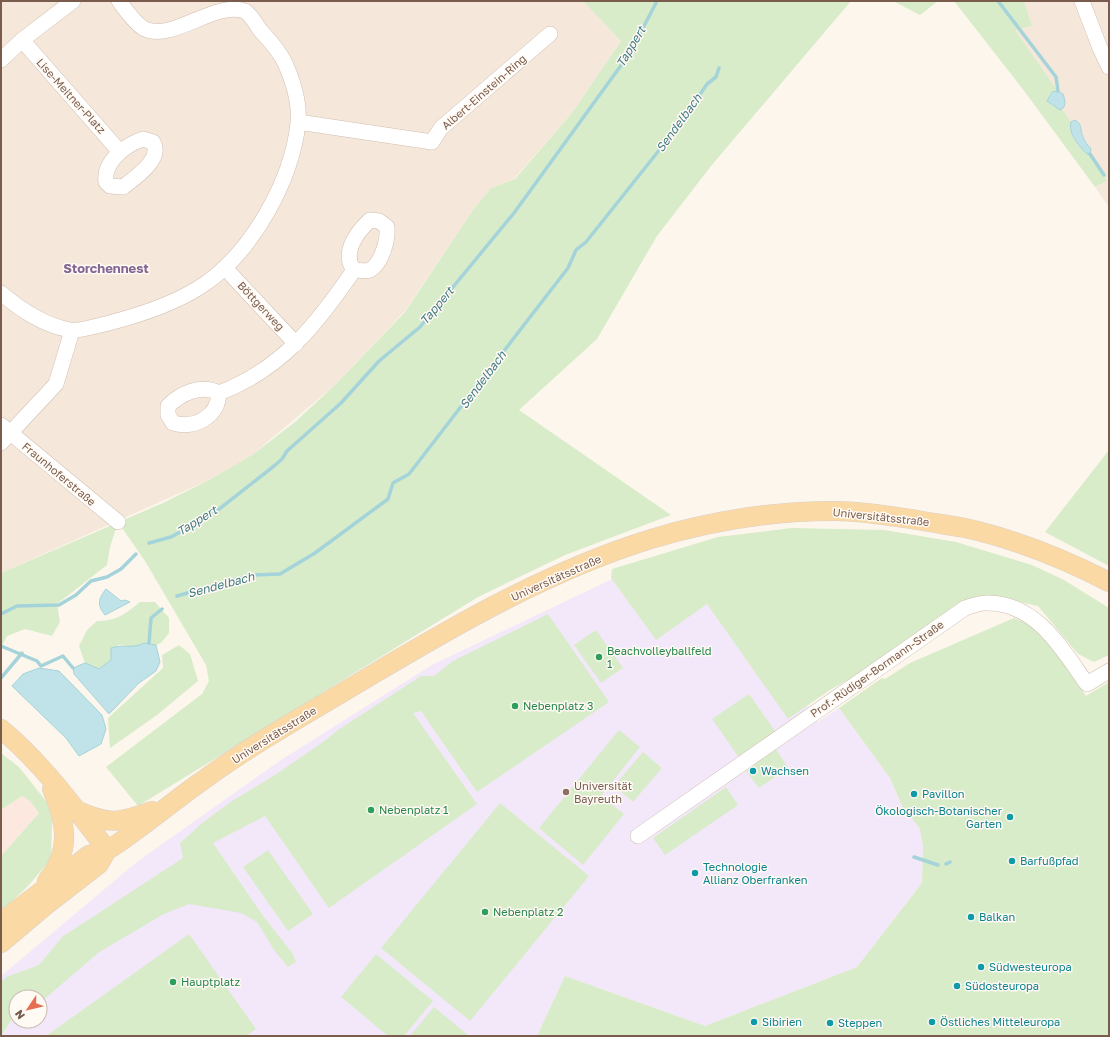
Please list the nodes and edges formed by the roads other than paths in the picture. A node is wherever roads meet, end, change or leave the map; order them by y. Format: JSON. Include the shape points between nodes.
{"nodes":[{"id":1,"x":73,"y":1,"type":"edge"},
{"id":2,"x":119,"y":1,"type":"edge"},
{"id":3,"x":1082,"y":1,"type":"edge"},
{"id":4,"x":550,"y":34,"type":"dead end"},
{"id":5,"x":22,"y":40,"type":"junction"},
{"id":6,"x":1,"y":60,"type":"edge"},
{"id":7,"x":1109,"y":67,"type":"edge"},
{"id":8,"x":298,"y":122,"type":"junction"},
{"id":9,"x":120,"y":152,"type":"dead end"},
{"id":10,"x":225,"y":268,"type":"junction"},
{"id":11,"x":354,"y":270,"type":"dead end"},
{"id":12,"x":1,"y":293,"type":"edge"},
{"id":13,"x":72,"y":331,"type":"junction"},
{"id":14,"x":296,"y":344,"type":"junction"},
{"id":15,"x":218,"y":393,"type":"dead end"},
{"id":16,"x":4,"y":434,"type":"edge"},
{"id":17,"x":118,"y":522,"type":"dead end"},
{"id":18,"x":1109,"y":582,"type":"edge"},
{"id":19,"x":1109,"y":671,"type":"edge"},
{"id":20,"x":1,"y":729,"type":"edge"},
{"id":21,"x":44,"y":772,"type":"junction"},
{"id":22,"x":170,"y":805,"type":"junction"},
{"id":23,"x":77,"y":811,"type":"junction"},
{"id":24,"x":638,"y":836,"type":"dead end"},
{"id":25,"x":107,"y":850,"type":"junction"},
{"id":26,"x":36,"y":895,"type":"junction"},
{"id":27,"x":1,"y":922,"type":"edge"},
{"id":28,"x":1,"y":942,"type":"edge"}],
"edges":[{"from":1,"to":5,"type":"street"},
{"from":2,"to":8,"type":"street","via":[[144,29],[158,31],[172,27],[210,8],[229,5],[245,10],[284,61],[296,90]]},
{"from":3,"to":7,"type":"street"},
{"from":4,"to":8,"type":"street","name":"Albert-Einstein-Ring","via":[[441,128],[432,142]]},
{"from":5,"to":6,"type":"street"},
{"from":5,"to":9,"type":"street","name":"Lise-Meitner-Platz"},
{"from":8,"to":10,"type":"street","via":[[291,156],[277,193],[261,223]]},
{"from":10,"to":13,"type":"street","via":[[186,296],[143,313]]},
{"from":10,"to":14,"type":"street","name":"Böttgerweg"},
{"from":11,"to":14,"type":"street","via":[[326,310]]},
{"from":12,"to":13,"type":"street","via":[[30,315]]},
{"from":13,"to":16,"type":"street","via":[[56,384]]},
{"from":14,"to":15,"type":"street","via":[[254,376]]},
{"from":16,"to":17,"type":"street","name":"Fraunhoferstraße"},
{"from":18,"to":22,"type":"main road","name":"Universitätsstraße","via":[[1039,550],[966,528],[893,516],[830,511],[725,521],[651,539],[575,567],[487,609],[420,646],[275,734],[203,780]]},
{"from":19,"to":24,"type":"street","name":"Prof.-Rüdiger-Bormann-Straße","via":[[1087,684],[1051,635],[1027,613],[1006,605],[988,603],[965,608]]},
{"from":20,"to":21,"type":"main road"},
{"from":21,"to":23,"type":"main road"},
{"from":21,"to":26,"type":"main road","via":[[62,814],[65,829],[64,847],[59,863]]},
{"from":22,"to":23,"type":"main road","via":[[116,822],[99,820]]},
{"from":22,"to":25,"type":"main road","name":"Universitätsstraße"},
{"from":23,"to":25,"type":"main road"},
{"from":25,"to":26,"type":"main road","name":"Universitätsstraße","via":[[88,855]]},
{"from":25,"to":28,"type":"main road","name":"Universitätsstraße","via":[[99,864]]},
{"from":26,"to":27,"type":"main road","name":"Universitätsstraße"}]}
